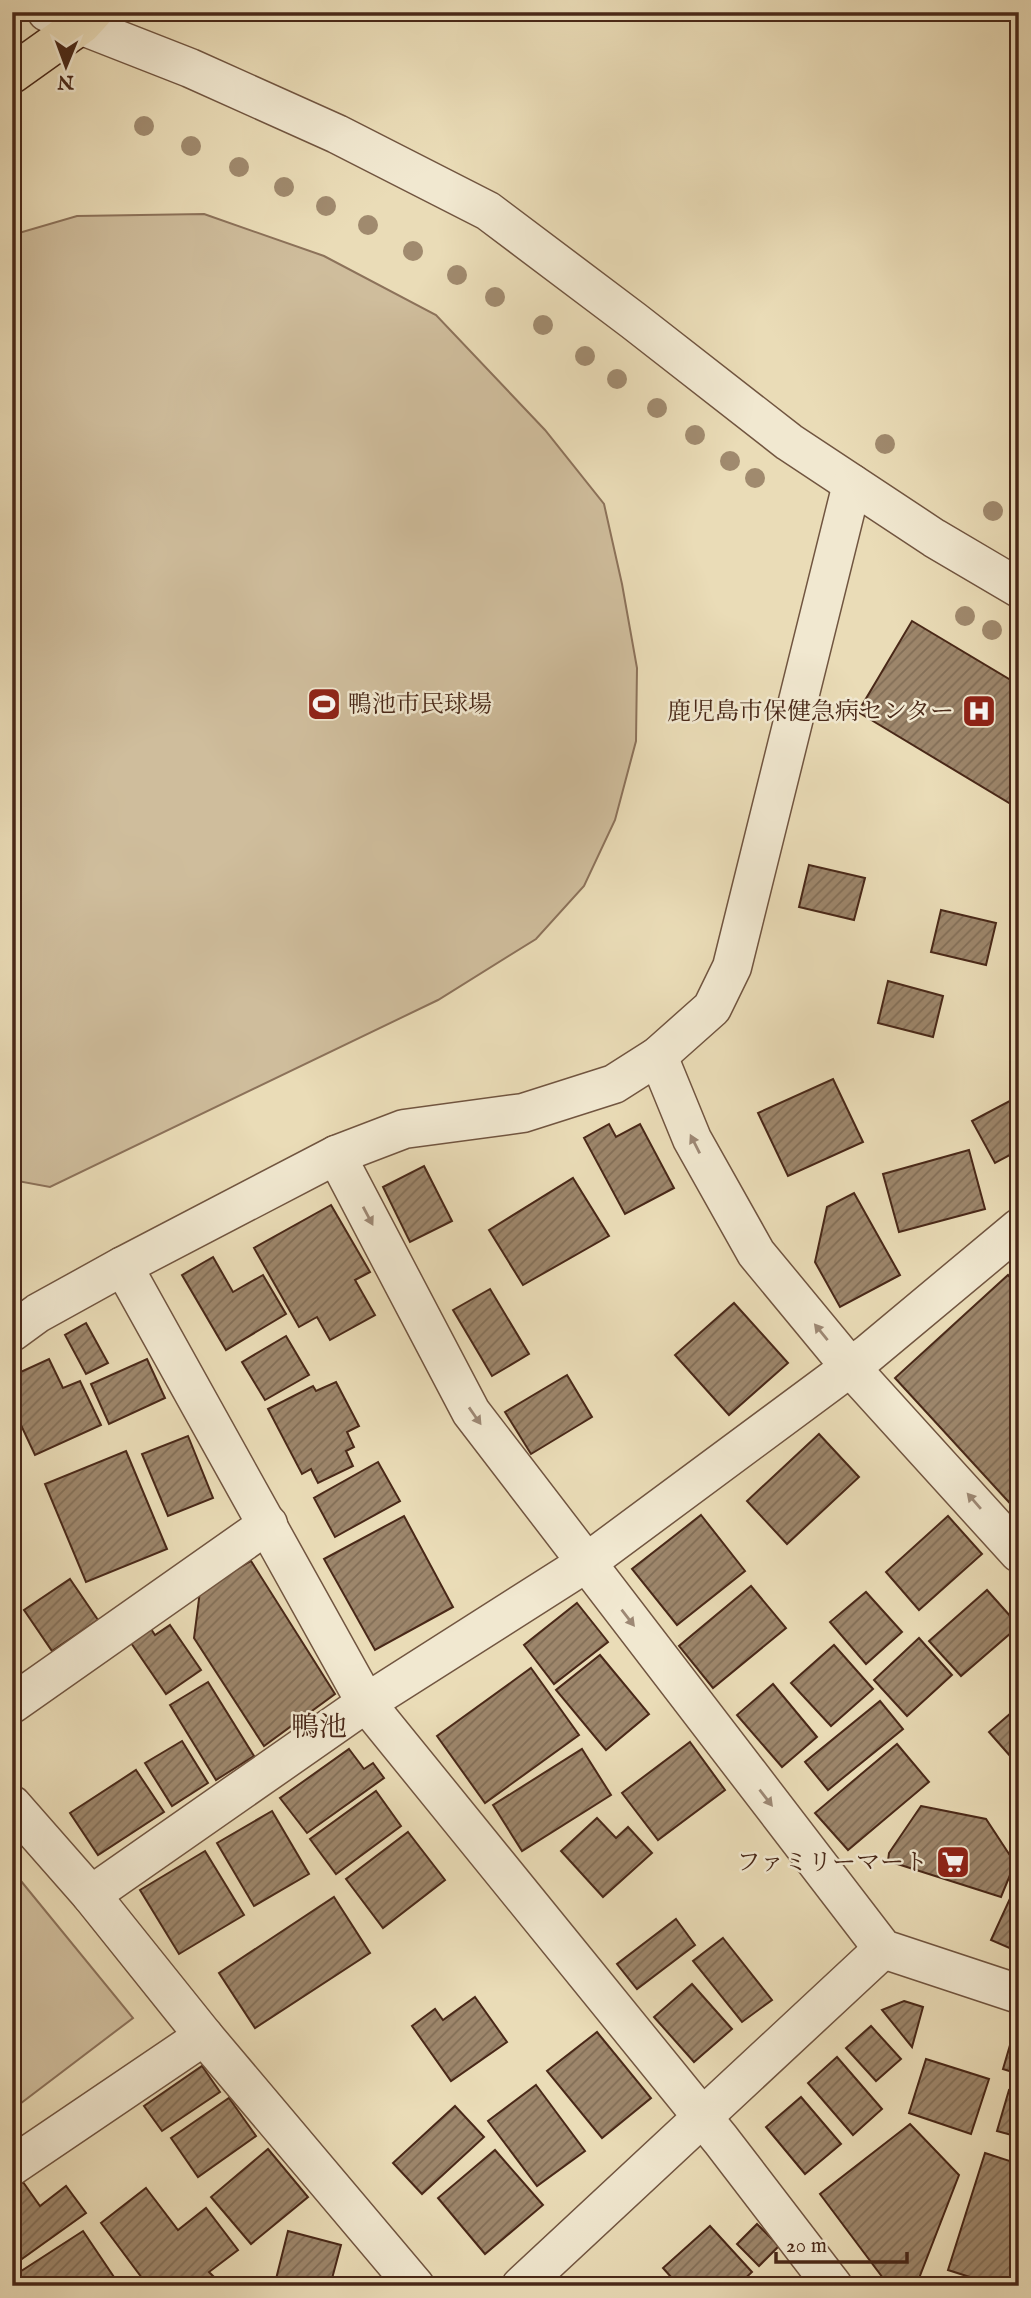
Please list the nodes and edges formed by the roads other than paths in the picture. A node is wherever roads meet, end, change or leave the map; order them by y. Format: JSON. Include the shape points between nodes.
{"nodes":[{"id":1,"x":74,"y":16,"type":"edge"},
{"id":2,"x":12,"y":74,"type":"edge"},
{"id":3,"x":852,"y":484,"type":"junction"},
{"id":4,"x":1019,"y":588,"type":"edge"},
{"id":5,"x":659,"y":1056,"type":"junction"},
{"id":6,"x":336,"y":1155,"type":"junction"},
{"id":7,"x":1019,"y":1228,"type":"edge"},
{"id":8,"x":123,"y":1266,"type":"junction"},
{"id":9,"x":12,"y":1332,"type":"edge"},
{"id":10,"x":850,"y":1368,"type":"junction"},
{"id":11,"x":268,"y":1524,"type":"junction"},
{"id":12,"x":1019,"y":1553,"type":"edge"},
{"id":13,"x":586,"y":1563,"type":"junction"},
{"id":14,"x":366,"y":1703,"type":"junction"},
{"id":15,"x":12,"y":1704,"type":"edge"},
{"id":16,"x":12,"y":1805,"type":"edge"},
{"id":17,"x":91,"y":1895,"type":"junction"},
{"id":18,"x":883,"y":1948,"type":"junction"},
{"id":19,"x":1019,"y":1994,"type":"edge"},
{"id":20,"x":204,"y":2036,"type":"junction"},
{"id":21,"x":702,"y":2116,"type":"junction"},
{"id":22,"x":12,"y":2165,"type":"edge"},
{"id":23,"x":415,"y":2286,"type":"edge"},
{"id":24,"x":521,"y":2286,"type":"edge"},
{"id":25,"x":833,"y":2286,"type":"edge"}],
"edges":[{"from":1,"to":2,"type":"highway"},
{"from":1,"to":3,"type":"street","via":[[337,134],[488,211],[789,442]]},
{"from":3,"to":4,"type":"street"},
{"from":3,"to":5,"type":"street","via":[[732,967],[712,1008]]},
{"from":5,"to":6,"type":"street","via":[[614,1084],[523,1113],[404,1129]]},
{"from":10,"to":5,"type":"street","one_way":true,"via":[[756,1253],[692,1139]]},
{"from":6,"to":8,"type":"street"},
{"from":6,"to":13,"type":"street","one_way":true,"via":[[471,1412]]},
{"from":7,"to":10,"type":"street"},
{"from":8,"to":9,"type":"street"},
{"from":8,"to":11,"type":"street"},
{"from":12,"to":10,"type":"street","one_way":true},
{"from":10,"to":13,"type":"street"},
{"from":11,"to":14,"type":"street"},
{"from":11,"to":15,"type":"street"},
{"from":13,"to":14,"type":"street"},
{"from":13,"to":18,"type":"street","one_way":true},
{"from":14,"to":17,"type":"street"},
{"from":14,"to":21,"type":"street"},
{"from":16,"to":17,"type":"street"},
{"from":17,"to":20,"type":"street"},
{"from":18,"to":19,"type":"street"},
{"from":18,"to":21,"type":"street"},
{"from":20,"to":22,"type":"street"},
{"from":20,"to":23,"type":"street"},
{"from":21,"to":24,"type":"street"},
{"from":21,"to":25,"type":"street"}]}
